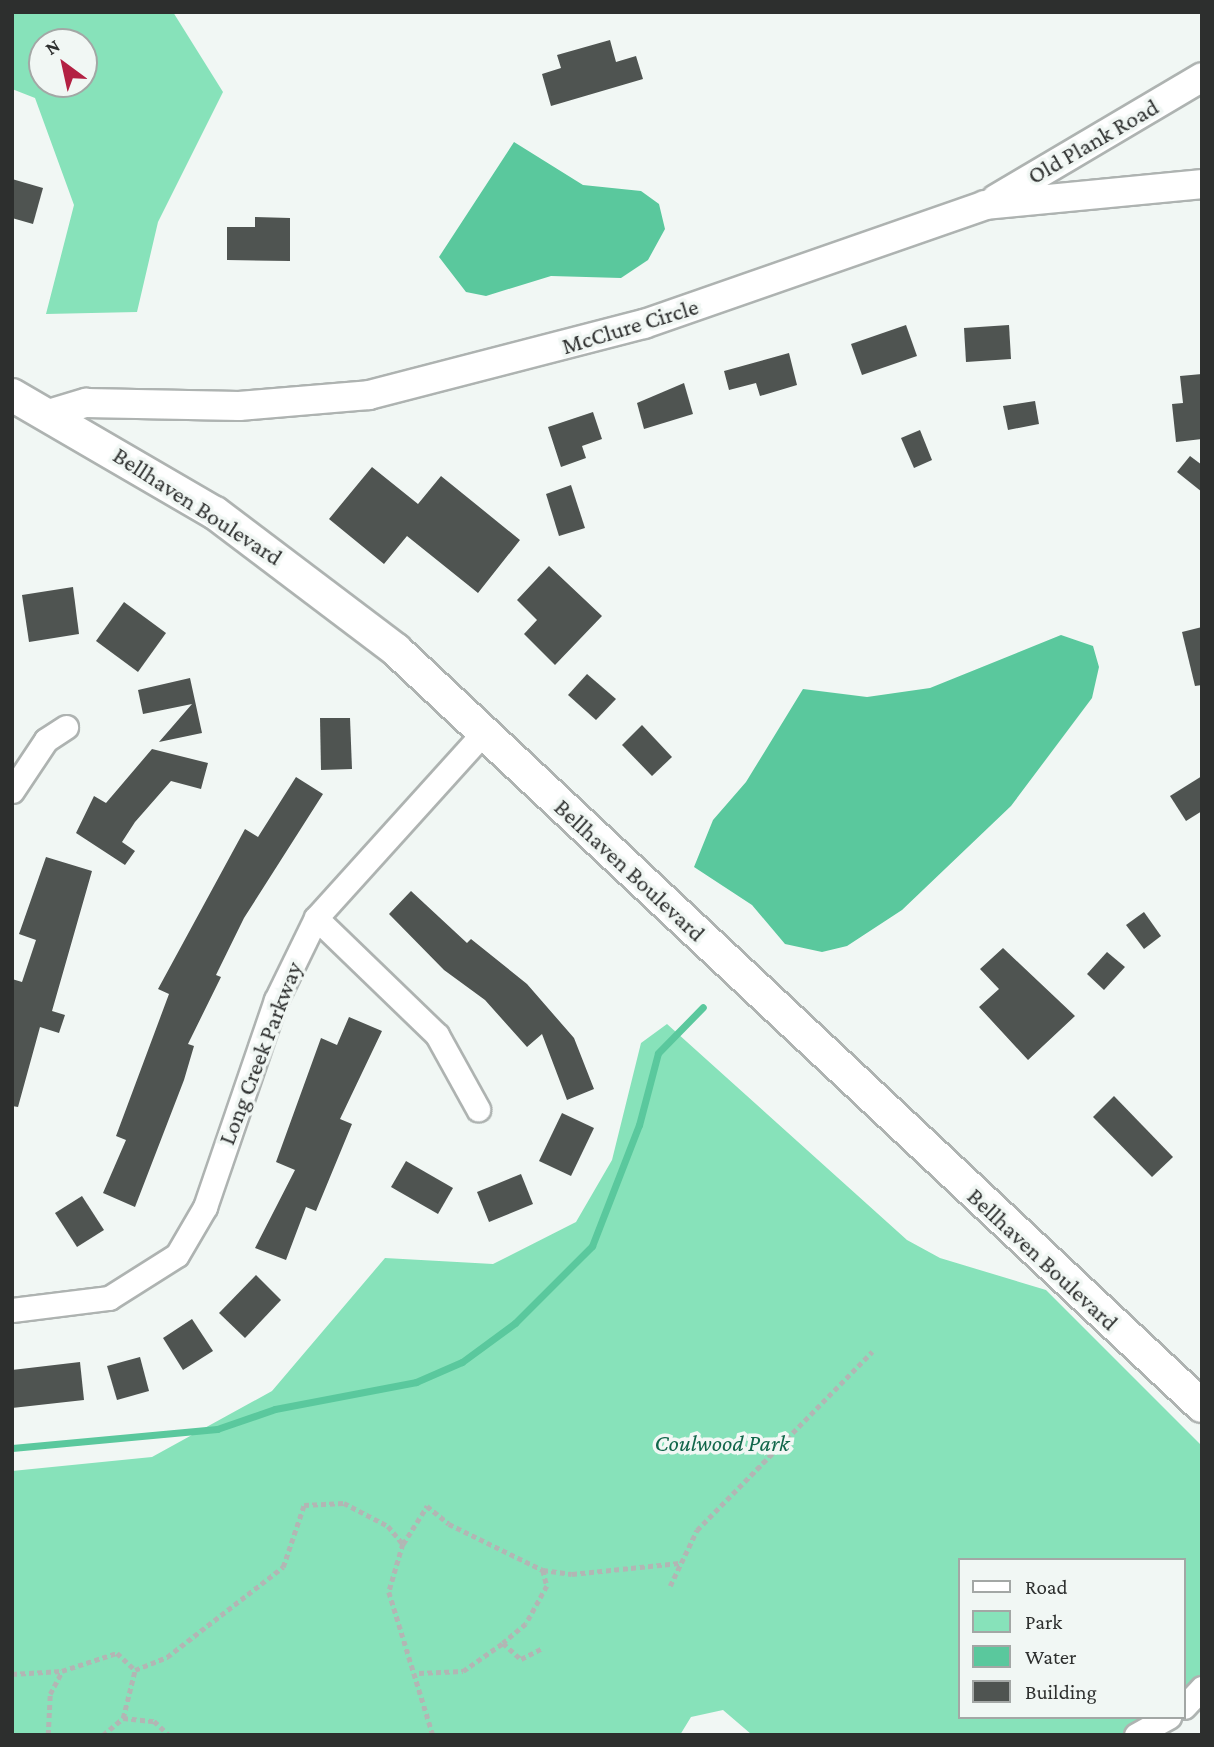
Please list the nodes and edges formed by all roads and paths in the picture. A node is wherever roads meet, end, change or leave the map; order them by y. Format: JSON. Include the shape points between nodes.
{"nodes":[{"id":1,"x":1202,"y":77,"type":"edge"},
{"id":2,"x":1202,"y":184,"type":"edge"},
{"id":3,"x":985,"y":205,"type":"junction"},
{"id":4,"x":12,"y":395,"type":"edge"},
{"id":5,"x":50,"y":414,"type":"junction"},
{"id":6,"x":66,"y":727,"type":"dead end"},
{"id":7,"x":484,"y":732,"type":"junction"},
{"id":8,"x":12,"y":791,"type":"edge"},
{"id":9,"x":316,"y":918,"type":"junction"},
{"id":10,"x":478,"y":1109,"type":"dead end"},
{"id":11,"x":12,"y":1310,"type":"edge"},
{"id":12,"x":872,"y":1352,"type":"dead end"},
{"id":13,"x":1202,"y":1406,"type":"edge"},
{"id":14,"x":403,"y":1544,"type":"junction"},
{"id":15,"x":679,"y":1563,"type":"junction"},
{"id":16,"x":543,"y":1570,"type":"junction"},
{"id":17,"x":670,"y":1586,"type":"dead end"},
{"id":18,"x":503,"y":1643,"type":"junction"},
{"id":19,"x":543,"y":1648,"type":"dead end"},
{"id":20,"x":135,"y":1670,"type":"junction"},
{"id":21,"x":62,"y":1671,"type":"junction"},
{"id":22,"x":419,"y":1673,"type":"junction"},
{"id":23,"x":12,"y":1674,"type":"edge"},
{"id":24,"x":1202,"y":1688,"type":"edge"},
{"id":25,"x":1186,"y":1705,"type":"edge"},
{"id":26,"x":122,"y":1718,"type":"junction"},
{"id":27,"x":1165,"y":1719,"type":"edge"},
{"id":28,"x":48,"y":1735,"type":"edge"},
{"id":29,"x":103,"y":1735,"type":"edge"},
{"id":30,"x":169,"y":1735,"type":"edge"},
{"id":31,"x":433,"y":1735,"type":"edge"},
{"id":32,"x":1136,"y":1735,"type":"edge"}],
"edges":[{"from":1,"to":3,"type":"street","name":"Old Plank Road"},
{"from":2,"to":3,"type":"street","name":"McClure Circle"},
{"from":3,"to":5,"type":"street","name":"McClure Circle","via":[[644,324],[447,379],[312,401],[86,403]]},
{"from":4,"to":5,"type":"main road","name":"Bellhaven Boulevard"},
{"from":5,"to":7,"type":"main road","name":"Bellhaven Boulevard","via":[[260,544],[365,623]]},
{"from":6,"to":8,"type":"street","via":[[46,740]]},
{"from":7,"to":9,"type":"street","name":"Long Creek Parkway"},
{"from":7,"to":13,"type":"main road","name":"Bellhaven Boulevard"},
{"from":9,"to":10,"type":"street","via":[[437,1034]]},
{"from":9,"to":11,"type":"street","name":"Long Creek Parkway","via":[[276,1000],[205,1207],[177,1255],[109,1298]]},
{"from":12,"to":15,"type":"path","via":[[697,1531]]},
{"from":14,"to":16,"type":"path","via":[[427,1506],[449,1524]]},
{"from":14,"to":20,"type":"path","via":[[388,1526],[344,1503],[304,1505],[283,1567],[167,1657]]},
{"from":14,"to":22,"type":"path","via":[[389,1592]]},
{"from":15,"to":16,"type":"path","via":[[572,1574]]},
{"from":15,"to":17,"type":"path"},
{"from":16,"to":18,"type":"path","via":[[547,1586],[526,1624]]},
{"from":18,"to":19,"type":"path","via":[[522,1659]]},
{"from":18,"to":22,"type":"path","via":[[463,1671]]},
{"from":20,"to":21,"type":"path","via":[[117,1653]]},
{"from":20,"to":26,"type":"path"},
{"from":21,"to":23,"type":"path"},
{"from":21,"to":28,"type":"path","via":[[50,1694]]},
{"from":22,"to":31,"type":"path"},
{"from":24,"to":25,"type":"street"},
{"from":26,"to":29,"type":"path"},
{"from":26,"to":30,"type":"path","via":[[154,1721]]},
{"from":27,"to":32,"type":"street"}]}
